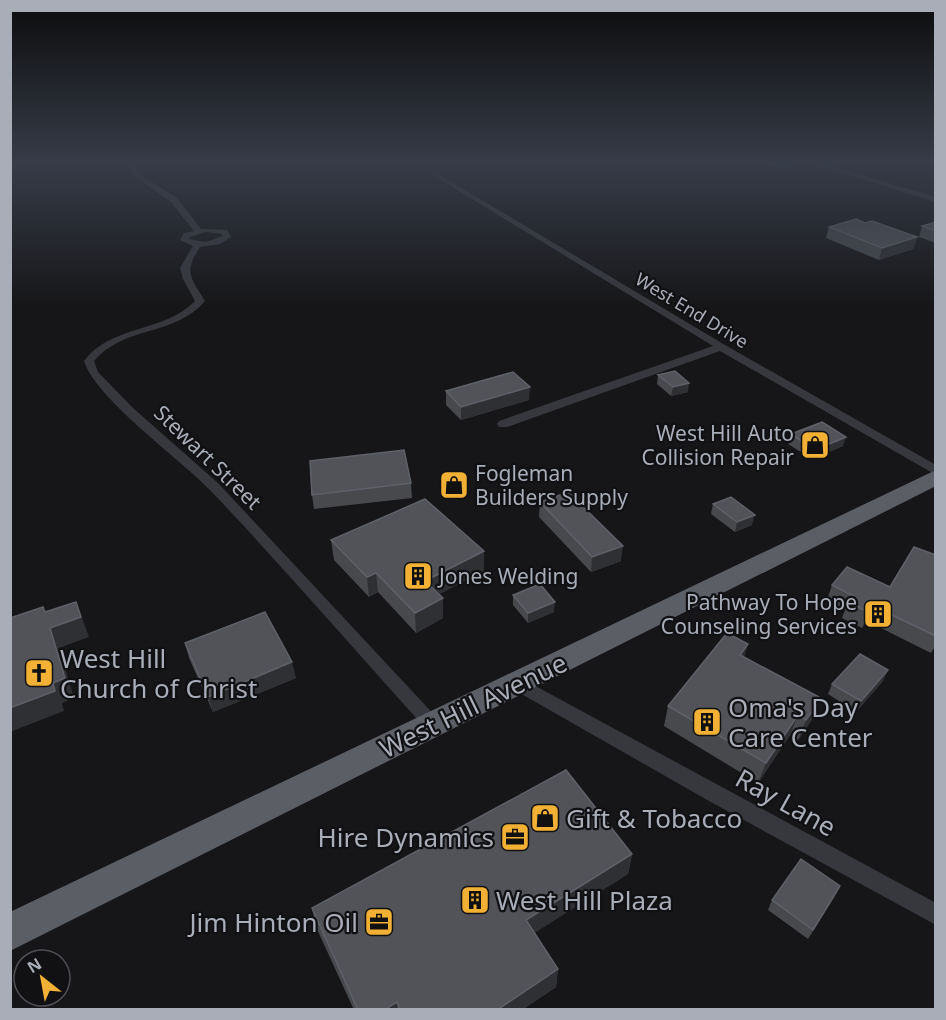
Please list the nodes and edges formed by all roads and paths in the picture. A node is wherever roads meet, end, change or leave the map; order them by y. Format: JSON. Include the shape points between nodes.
{"nodes":[{"id":1,"x":181,"y":212,"type":"edge"},
{"id":2,"x":496,"y":212,"type":"edge"},
{"id":3,"x":721,"y":347,"type":"junction"},
{"id":4,"x":503,"y":424,"type":"dead end"},
{"id":5,"x":936,"y":471,"type":"edge"},
{"id":6,"x":936,"y":477,"type":"edge"},
{"id":7,"x":517,"y":683,"type":"junction"},
{"id":8,"x":433,"y":725,"type":"junction"},
{"id":9,"x":936,"y":915,"type":"edge"},
{"id":10,"x":10,"y":932,"type":"edge"}],
"edges":[{"from":1,"to":8,"type":"street","name":"Stewart Street","via":[[198,238],[184,272],[200,301],[178,319],[95,350],[89,361],[93,373],[213,486]]},
{"from":2,"to":3,"type":"street","name":"West End Drive"},
{"from":3,"to":4,"type":"street"},
{"from":3,"to":5,"type":"street","name":"West End Drive"},
{"from":6,"to":7,"type":"highway","name":"West Hill Avenue"},
{"from":7,"to":8,"type":"highway","name":"West Hill Avenue"},
{"from":7,"to":9,"type":"street","name":"Ray Lane"},
{"from":8,"to":10,"type":"highway","name":"West Hill Avenue"}]}
